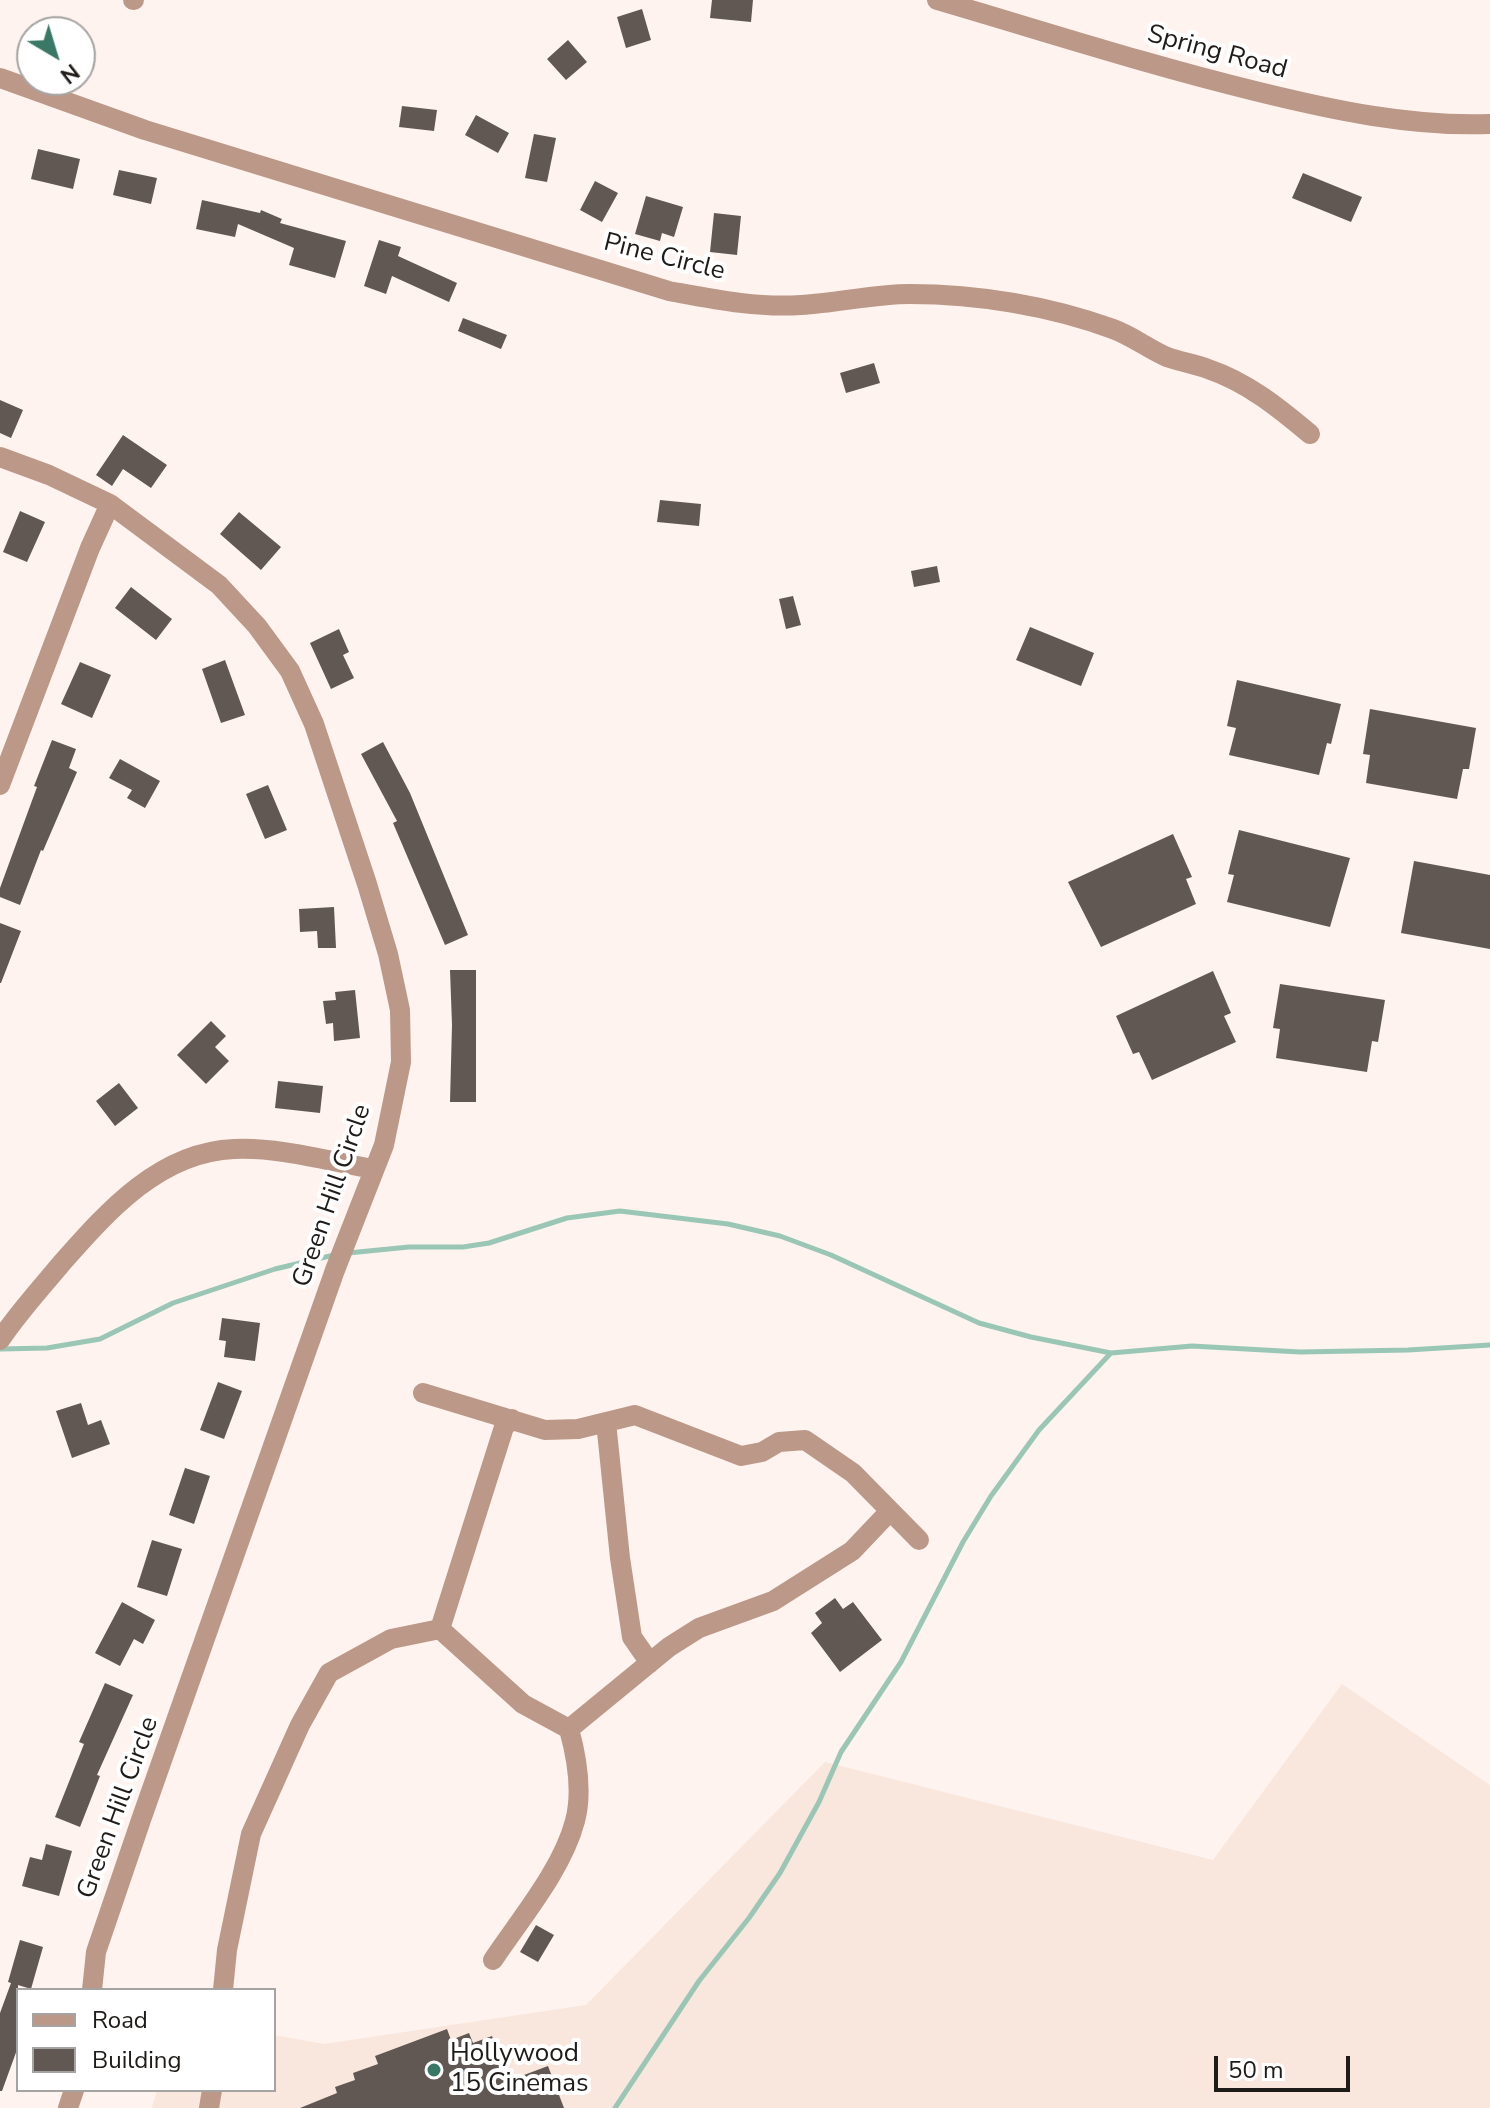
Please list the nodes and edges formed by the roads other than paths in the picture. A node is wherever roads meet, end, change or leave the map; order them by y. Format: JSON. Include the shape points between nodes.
{"nodes":[{"id":1,"x":937,"y":0,"type":"edge"},
{"id":2,"x":0,"y":78,"type":"edge"},
{"id":3,"x":1490,"y":124,"type":"edge"},
{"id":4,"x":1310,"y":434,"type":"dead end"},
{"id":5,"x":0,"y":457,"type":"edge"},
{"id":6,"x":110,"y":504,"type":"junction"},
{"id":7,"x":0,"y":785,"type":"edge"},
{"id":8,"x":373,"y":1169,"type":"junction"},
{"id":9,"x":0,"y":1340,"type":"edge"},
{"id":10,"x":423,"y":1393,"type":"dead end"},
{"id":11,"x":512,"y":1419,"type":"junction"},
{"id":12,"x":606,"y":1422,"type":"junction"},
{"id":13,"x":890,"y":1511,"type":"junction"},
{"id":14,"x":919,"y":1540,"type":"dead end"},
{"id":15,"x":440,"y":1629,"type":"junction"},
{"id":16,"x":650,"y":1663,"type":"junction"},
{"id":17,"x":569,"y":1729,"type":"junction"},
{"id":18,"x":493,"y":1960,"type":"dead end"},
{"id":19,"x":92,"y":1988,"type":"edge"},
{"id":20,"x":223,"y":1988,"type":"edge"}],
"edges":[{"from":1,"to":3,"type":"street","name":"Spring Road","via":[[1330,110],[1449,125]]},
{"from":2,"to":4,"type":"street","name":"Pine Circle","via":[[145,130],[669,291],[757,306],[909,294],[974,297],[1085,320],[1236,381]]},
{"from":5,"to":6,"type":"street","name":"Green Hill Circle"},
{"from":6,"to":7,"type":"street"},
{"from":6,"to":8,"type":"street","name":"Green Hill Circle","via":[[219,585],[290,671],[314,724],[380,926],[400,1010],[401,1062],[384,1145]]},
{"from":8,"to":9,"type":"street","via":[[268,1151],[196,1155],[155,1174],[108,1211]]},
{"from":8,"to":19,"type":"street","name":"Green Hill Circle","via":[[96,1952]]},
{"from":10,"to":11,"type":"street"},
{"from":11,"to":12,"type":"street","via":[[545,1430]]},
{"from":11,"to":15,"type":"street","via":[[504,1427]]},
{"from":12,"to":13,"type":"street","via":[[635,1415],[741,1456],[779,1442],[805,1440],[853,1473]]},
{"from":12,"to":16,"type":"street","via":[[632,1637]]},
{"from":13,"to":14,"type":"street"},
{"from":13,"to":16,"type":"street","via":[[852,1551],[813,1576],[773,1601],[699,1628]]},
{"from":15,"to":17,"type":"street","via":[[523,1704]]},
{"from":15,"to":20,"type":"street","via":[[391,1639],[329,1673],[251,1834]]},
{"from":16,"to":17,"type":"street"},
{"from":17,"to":18,"type":"street","via":[[579,1792],[576,1819],[564,1853]]}]}
